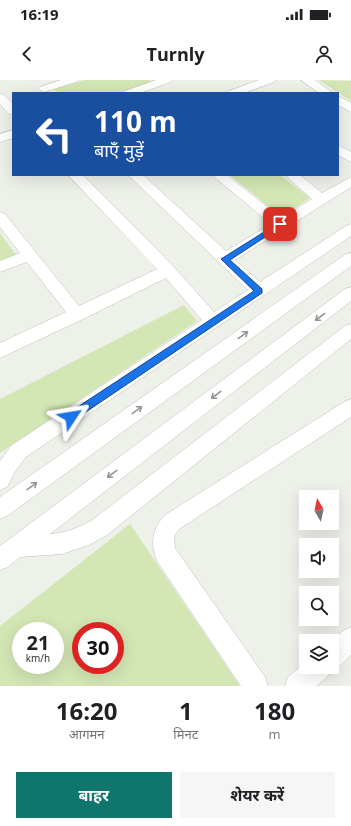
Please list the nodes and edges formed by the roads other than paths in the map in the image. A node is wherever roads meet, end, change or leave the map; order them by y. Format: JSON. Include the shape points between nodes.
{"nodes":[{"id":1,"x":34,"y":80,"type":"edge"},
{"id":2,"x":72,"y":80,"type":"edge"},
{"id":3,"x":167,"y":80,"type":"edge"},
{"id":4,"x":236,"y":80,"type":"edge"},
{"id":5,"x":270,"y":80,"type":"edge"},
{"id":6,"x":307,"y":80,"type":"edge"},
{"id":7,"x":251,"y":90,"type":"edge"},
{"id":8,"x":46,"y":91,"type":"edge"},
{"id":9,"x":132,"y":92,"type":"edge"},
{"id":10,"x":239,"y":92,"type":"edge"},
{"id":11,"x":325,"y":92,"type":"edge"},
{"id":12,"x":0,"y":97,"type":"edge"},
{"id":13,"x":339,"y":101,"type":"edge"},
{"id":14,"x":351,"y":108,"type":"edge"},
{"id":15,"x":12,"y":110,"type":"edge"},
{"id":16,"x":12,"y":134,"type":"edge"},
{"id":17,"x":0,"y":138,"type":"edge"},
{"id":18,"x":339,"y":150,"type":"edge"},
{"id":19,"x":351,"y":158,"type":"edge"},
{"id":20,"x":76,"y":176,"type":"edge"},
{"id":21,"x":136,"y":176,"type":"edge"},
{"id":22,"x":220,"y":176,"type":"edge"},
{"id":23,"x":293,"y":176,"type":"edge"},
{"id":24,"x":351,"y":181,"type":"edge"},
{"id":25,"x":321,"y":199,"type":"junction"},
{"id":26,"x":0,"y":217,"type":"edge"},
{"id":27,"x":280,"y":224,"type":"junction"},
{"id":28,"x":351,"y":229,"type":"edge"},
{"id":29,"x":29,"y":255,"type":"junction"},
{"id":30,"x":351,"y":258,"type":"edge"},
{"id":31,"x":225,"y":259,"type":"junction"},
{"id":32,"x":0,"y":268,"type":"edge"},
{"id":33,"x":168,"y":270,"type":"junction"},
{"id":34,"x":259,"y":291,"type":"junction"},
{"id":35,"x":351,"y":293,"type":"edge"},
{"id":36,"x":77,"y":315,"type":"junction"},
{"id":37,"x":214,"y":322,"type":"junction"},
{"id":38,"x":351,"y":330,"type":"edge"},
{"id":39,"x":0,"y":351,"type":"edge"},
{"id":40,"x":351,"y":407,"type":"edge"},
{"id":41,"x":0,"y":481,"type":"edge"},
{"id":42,"x":0,"y":509,"type":"edge"},
{"id":43,"x":16,"y":547,"type":"junction"},
{"id":44,"x":0,"y":559,"type":"edge"},
{"id":45,"x":351,"y":639,"type":"edge"},
{"id":46,"x":339,"y":650,"type":"edge"},
{"id":47,"x":311,"y":674,"type":"edge"},
{"id":48,"x":256,"y":686,"type":"edge"},
{"id":49,"x":296,"y":686,"type":"edge"}],
"edges":[{"from":1,"to":8,"type":"street"},
{"from":2,"to":8,"type":"street"},
{"from":3,"to":9,"type":"street"},
{"from":4,"to":7,"type":"street"},
{"from":5,"to":7,"type":"street"},
{"from":6,"to":11,"type":"street"},
{"from":7,"to":10,"type":"street"},
{"from":12,"to":15,"type":"street"},
{"from":13,"to":14,"type":"street"},
{"from":16,"to":17,"type":"street"},
{"from":18,"to":19,"type":"street"},
{"from":20,"to":33,"type":"street"},
{"from":21,"to":31,"type":"street"},
{"from":22,"to":27,"type":"street"},
{"from":23,"to":25,"type":"street"},
{"from":24,"to":25,"type":"street"},
{"from":25,"to":27,"type":"street"},
{"from":26,"to":29,"type":"street"},
{"from":27,"to":31,"type":"street"},
{"from":28,"to":34,"type":"street"},
{"from":29,"to":32,"type":"street"},
{"from":29,"to":36,"type":"street"},
{"from":42,"to":30,"type":"street","one_way":true},
{"from":31,"to":34,"type":"street"},
{"from":33,"to":36,"type":"street"},
{"from":33,"to":37,"type":"street"},
{"from":34,"to":37,"type":"street"},
{"from":35,"to":43,"type":"street","one_way":true},
{"from":36,"to":39,"type":"street"},
{"from":37,"to":41,"type":"street","via":[[19,451],[6,467]]},
{"from":38,"to":43,"type":"street","via":[[99,528],[62,544]]},
{"from":40,"to":48,"type":"street","via":[[172,522],[163,536],[165,553]]},
{"from":43,"to":44,"type":"street"},
{"from":45,"to":46,"type":"street"},
{"from":47,"to":49,"type":"street"}]}
